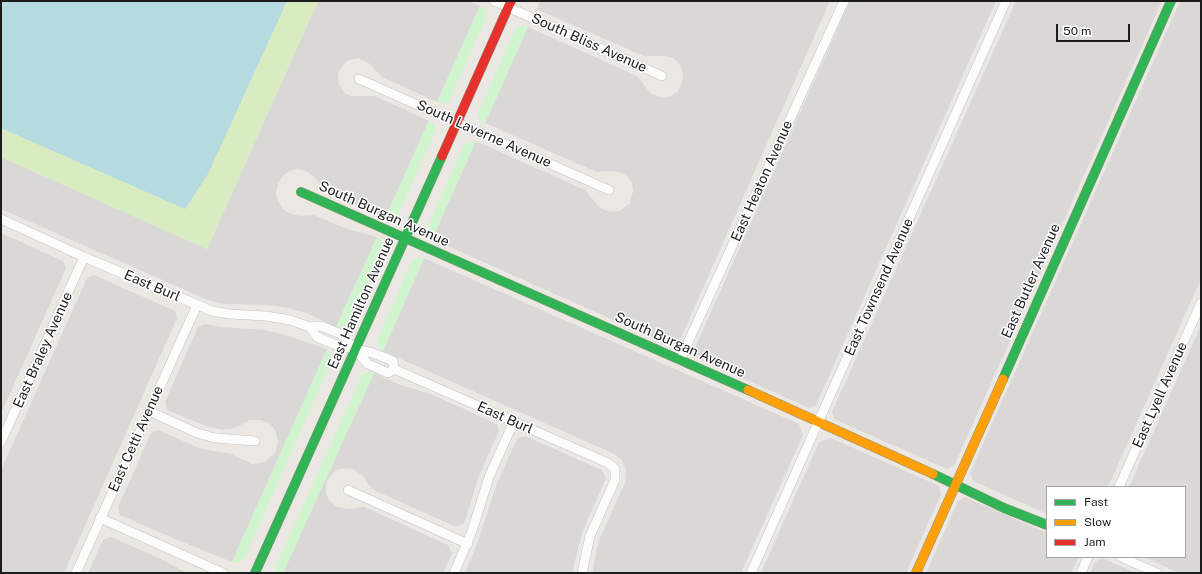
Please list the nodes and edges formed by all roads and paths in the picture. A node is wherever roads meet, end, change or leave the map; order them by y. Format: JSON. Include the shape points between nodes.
{"nodes":[{"id":1,"x":494,"y":1,"type":"edge"},
{"id":2,"x":844,"y":1,"type":"edge"},
{"id":3,"x":1006,"y":1,"type":"edge"},
{"id":4,"x":1171,"y":1,"type":"edge"},
{"id":5,"x":510,"y":4,"type":"edge"},
{"id":6,"x":662,"y":76,"type":"dead end"},
{"id":7,"x":359,"y":79,"type":"dead end"},
{"id":8,"x":457,"y":122,"type":"junction"},
{"id":9,"x":608,"y":190,"type":"dead end"},
{"id":10,"x":300,"y":192,"type":"dead end"},
{"id":11,"x":1,"y":219,"type":"edge"},
{"id":12,"x":405,"y":238,"type":"junction"},
{"id":13,"x":84,"y":257,"type":"junction"},
{"id":14,"x":1201,"y":303,"type":"edge"},
{"id":15,"x":197,"y":305,"type":"junction"},
{"id":16,"x":355,"y":349,"type":"junction"},
{"id":17,"x":680,"y":360,"type":"junction"},
{"id":18,"x":394,"y":369,"type":"junction"},
{"id":19,"x":149,"y":411,"type":"junction"},
{"id":20,"x":514,"y":421,"type":"junction"},
{"id":21,"x":818,"y":422,"type":"junction"},
{"id":22,"x":255,"y":441,"type":"dead end"},
{"id":23,"x":1,"y":442,"type":"edge"},
{"id":24,"x":956,"y":484,"type":"junction"},
{"id":25,"x":1119,"y":486,"type":"edge"},
{"id":26,"x":348,"y":490,"type":"dead end"},
{"id":27,"x":100,"y":518,"type":"junction"},
{"id":28,"x":1046,"y":525,"type":"edge"},
{"id":29,"x":468,"y":544,"type":"junction"},
{"id":30,"x":1088,"y":558,"type":"edge"},
{"id":31,"x":1123,"y":558,"type":"edge"},
{"id":32,"x":76,"y":573,"type":"edge"},
{"id":33,"x":223,"y":573,"type":"edge"},
{"id":34,"x":255,"y":573,"type":"edge"},
{"id":35,"x":454,"y":573,"type":"edge"},
{"id":36,"x":582,"y":573,"type":"edge"},
{"id":37,"x":751,"y":573,"type":"edge"},
{"id":38,"x":916,"y":573,"type":"edge"},
{"id":39,"x":1081,"y":573,"type":"edge"},
{"id":40,"x":1157,"y":573,"type":"edge"}],
"edges":[{"from":1,"to":5,"type":"street","name":"South Bliss Avenue"},
{"from":2,"to":17,"type":"street","name":"East Heaton Avenue"},
{"from":3,"to":21,"type":"street","name":"East Townsend Avenue"},
{"from":4,"to":24,"type":"street","name":"East Butler Avenue"},
{"from":5,"to":6,"type":"street","name":"South Bliss Avenue"},
{"from":5,"to":8,"type":"street","name":"East Hamilton Avenue"},
{"from":7,"to":8,"type":"street","name":"South Laverne Avenue"},
{"from":8,"to":9,"type":"street","name":"South Laverne Avenue"},
{"from":8,"to":12,"type":"street","name":"East Hamilton Avenue"},
{"from":10,"to":12,"type":"street","name":"South Burgan Avenue"},
{"from":11,"to":13,"type":"street","name":"East Burl"},
{"from":12,"to":16,"type":"street","name":"East Hamilton Avenue"},
{"from":12,"to":17,"type":"street","name":"South Burgan Avenue"},
{"from":13,"to":15,"type":"street","name":"East Burl"},
{"from":13,"to":23,"type":"street","name":"East Braley Avenue"},
{"from":14,"to":25,"type":"street","name":"East Lyell Avenue"},
{"from":15,"to":16,"type":"street","name":"East Burl","via":[[212,311],[266,316],[310,327],[321,326],[341,334]]},
{"from":15,"to":19,"type":"street","name":"East Cetti Avenue"},
{"from":16,"to":18,"type":"street","name":"East Burl","via":[[393,361]]},
{"from":16,"to":18,"type":"street","name":"East Burl","via":[[368,364],[388,373]]},
{"from":16,"to":34,"type":"street","name":"East Hamilton Avenue"},
{"from":17,"to":21,"type":"street","name":"South Burgan Avenue"},
{"from":18,"to":20,"type":"street","name":"East Burl"},
{"from":19,"to":22,"type":"street","via":[[197,433],[215,438]]},
{"from":19,"to":27,"type":"street","name":"East Cetti Avenue"},
{"from":20,"to":29,"type":"street","via":[[487,482]]},
{"from":20,"to":36,"type":"street","name":"East Burl","via":[[608,463],[615,470],[615,480],[590,536]]},
{"from":21,"to":24,"type":"street","name":"South Burgan Avenue"},
{"from":21,"to":37,"type":"street","name":"East Townsend Avenue"},
{"from":24,"to":28,"type":"street","name":"South Burgan Avenue","via":[[1004,508]]},
{"from":24,"to":38,"type":"street","name":"East Butler Avenue"},
{"from":26,"to":29,"type":"street"},
{"from":27,"to":32,"type":"street","name":"East Cetti Avenue"},
{"from":27,"to":33,"type":"street"},
{"from":29,"to":35,"type":"street"},
{"from":30,"to":39,"type":"street"},
{"from":31,"to":40,"type":"street"}]}
